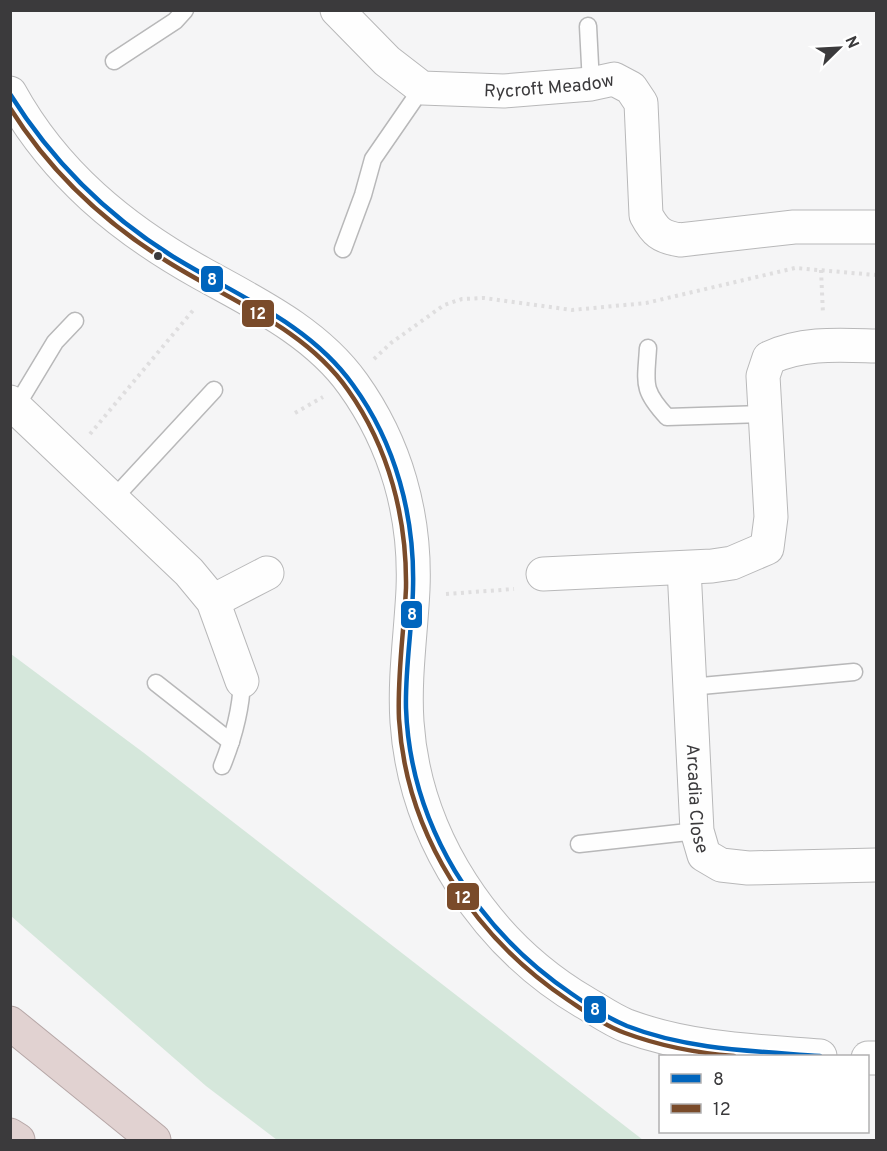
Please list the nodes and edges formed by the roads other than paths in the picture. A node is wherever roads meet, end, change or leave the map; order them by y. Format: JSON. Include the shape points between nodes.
{"nodes":[{"id":1,"x":185,"y":10,"type":"edge"},
{"id":2,"x":337,"y":10,"type":"edge"},
{"id":3,"x":588,"y":26,"type":"dead end"},
{"id":4,"x":114,"y":61,"type":"dead end"},
{"id":5,"x":591,"y":84,"type":"junction"},
{"id":6,"x":422,"y":88,"type":"junction"},
{"id":7,"x":10,"y":93,"type":"edge"},
{"id":8,"x":876,"y":227,"type":"edge"},
{"id":9,"x":343,"y":249,"type":"dead end"},
{"id":10,"x":75,"y":321,"type":"dead end"},
{"id":11,"x":876,"y":346,"type":"edge"},
{"id":12,"x":648,"y":348,"type":"dead end"},
{"id":13,"x":214,"y":390,"type":"dead end"},
{"id":14,"x":14,"y":403,"type":"edge"},
{"id":15,"x":764,"y":414,"type":"junction"},
{"id":16,"x":114,"y":498,"type":"junction"},
{"id":17,"x":684,"y":568,"type":"junction"},
{"id":18,"x":267,"y":573,"type":"dead end"},
{"id":19,"x":543,"y":574,"type":"road end"},
{"id":20,"x":213,"y":601,"type":"junction"},
{"id":21,"x":854,"y":672,"type":"dead end"},
{"id":22,"x":242,"y":681,"type":"joint"},
{"id":23,"x":156,"y":683,"type":"dead end"},
{"id":24,"x":690,"y":687,"type":"junction"},
{"id":25,"x":231,"y":742,"type":"junction"},
{"id":26,"x":222,"y":766,"type":"dead end"},
{"id":27,"x":697,"y":831,"type":"junction"},
{"id":28,"x":579,"y":844,"type":"dead end"},
{"id":29,"x":876,"y":865,"type":"edge"},
{"id":30,"x":10,"y":1023,"type":"edge"},
{"id":31,"x":807,"y":1055,"type":"edge"},
{"id":32,"x":10,"y":1135,"type":"edge"},
{"id":33,"x":18,"y":1140,"type":"edge"},
{"id":34,"x":154,"y":1140,"type":"edge"}],
"edges":[{"from":1,"to":4,"type":"lane"},
{"from":2,"to":6,"type":"street","via":[[387,61]]},
{"from":3,"to":5,"type":"lane"},
{"from":5,"to":6,"type":"street","name":"Rycroft Meadow","via":[[504,91]]},
{"from":5,"to":8,"type":"street","name":"Rycroft Meadow","via":[[614,79],[631,88],[641,103],[646,216],[654,231],[666,238],[680,240],[794,227]]},
{"from":6,"to":9,"type":"lane","via":[[373,159]]},
{"from":7,"to":31,"type":"street","via":[[54,158],[99,206],[163,250],[237,291],[310,339],[351,381],[380,426],[396,467],[409,522],[413,585],[407,722],[419,792],[449,863],[490,925],[540,972],[623,1024],[706,1047]]},
{"from":10,"to":14,"type":"lane","via":[[55,342]]},
{"from":11,"to":15,"type":"street","via":[[825,345],[786,350],[769,358],[763,376]]},
{"from":12,"to":15,"type":"lane","via":[[646,387],[651,400],[667,417]]},
{"from":13,"to":16,"type":"lane"},
{"from":14,"to":16,"type":"street","via":[[68,459]]},
{"from":15,"to":17,"type":"street","via":[[771,517],[767,548],[732,563]]},
{"from":16,"to":20,"type":"street"},
{"from":17,"to":19,"type":"street"},
{"from":17,"to":24,"type":"street","name":"Arcadia Close"},
{"from":18,"to":20,"type":"street"},
{"from":20,"to":22,"type":"street"},
{"from":21,"to":24,"type":"lane"},
{"from":22,"to":25,"type":"lane","via":[[242,700]]},
{"from":23,"to":25,"type":"lane"},
{"from":24,"to":27,"type":"street","name":"Arcadia Close"},
{"from":25,"to":26,"type":"lane"},
{"from":27,"to":28,"type":"lane"},
{"from":27,"to":29,"type":"street","name":"Arcadia Close","via":[[704,855],[721,865]]},
{"from":30,"to":34,"type":"highway"},
{"from":32,"to":33,"type":"highway"}]}
